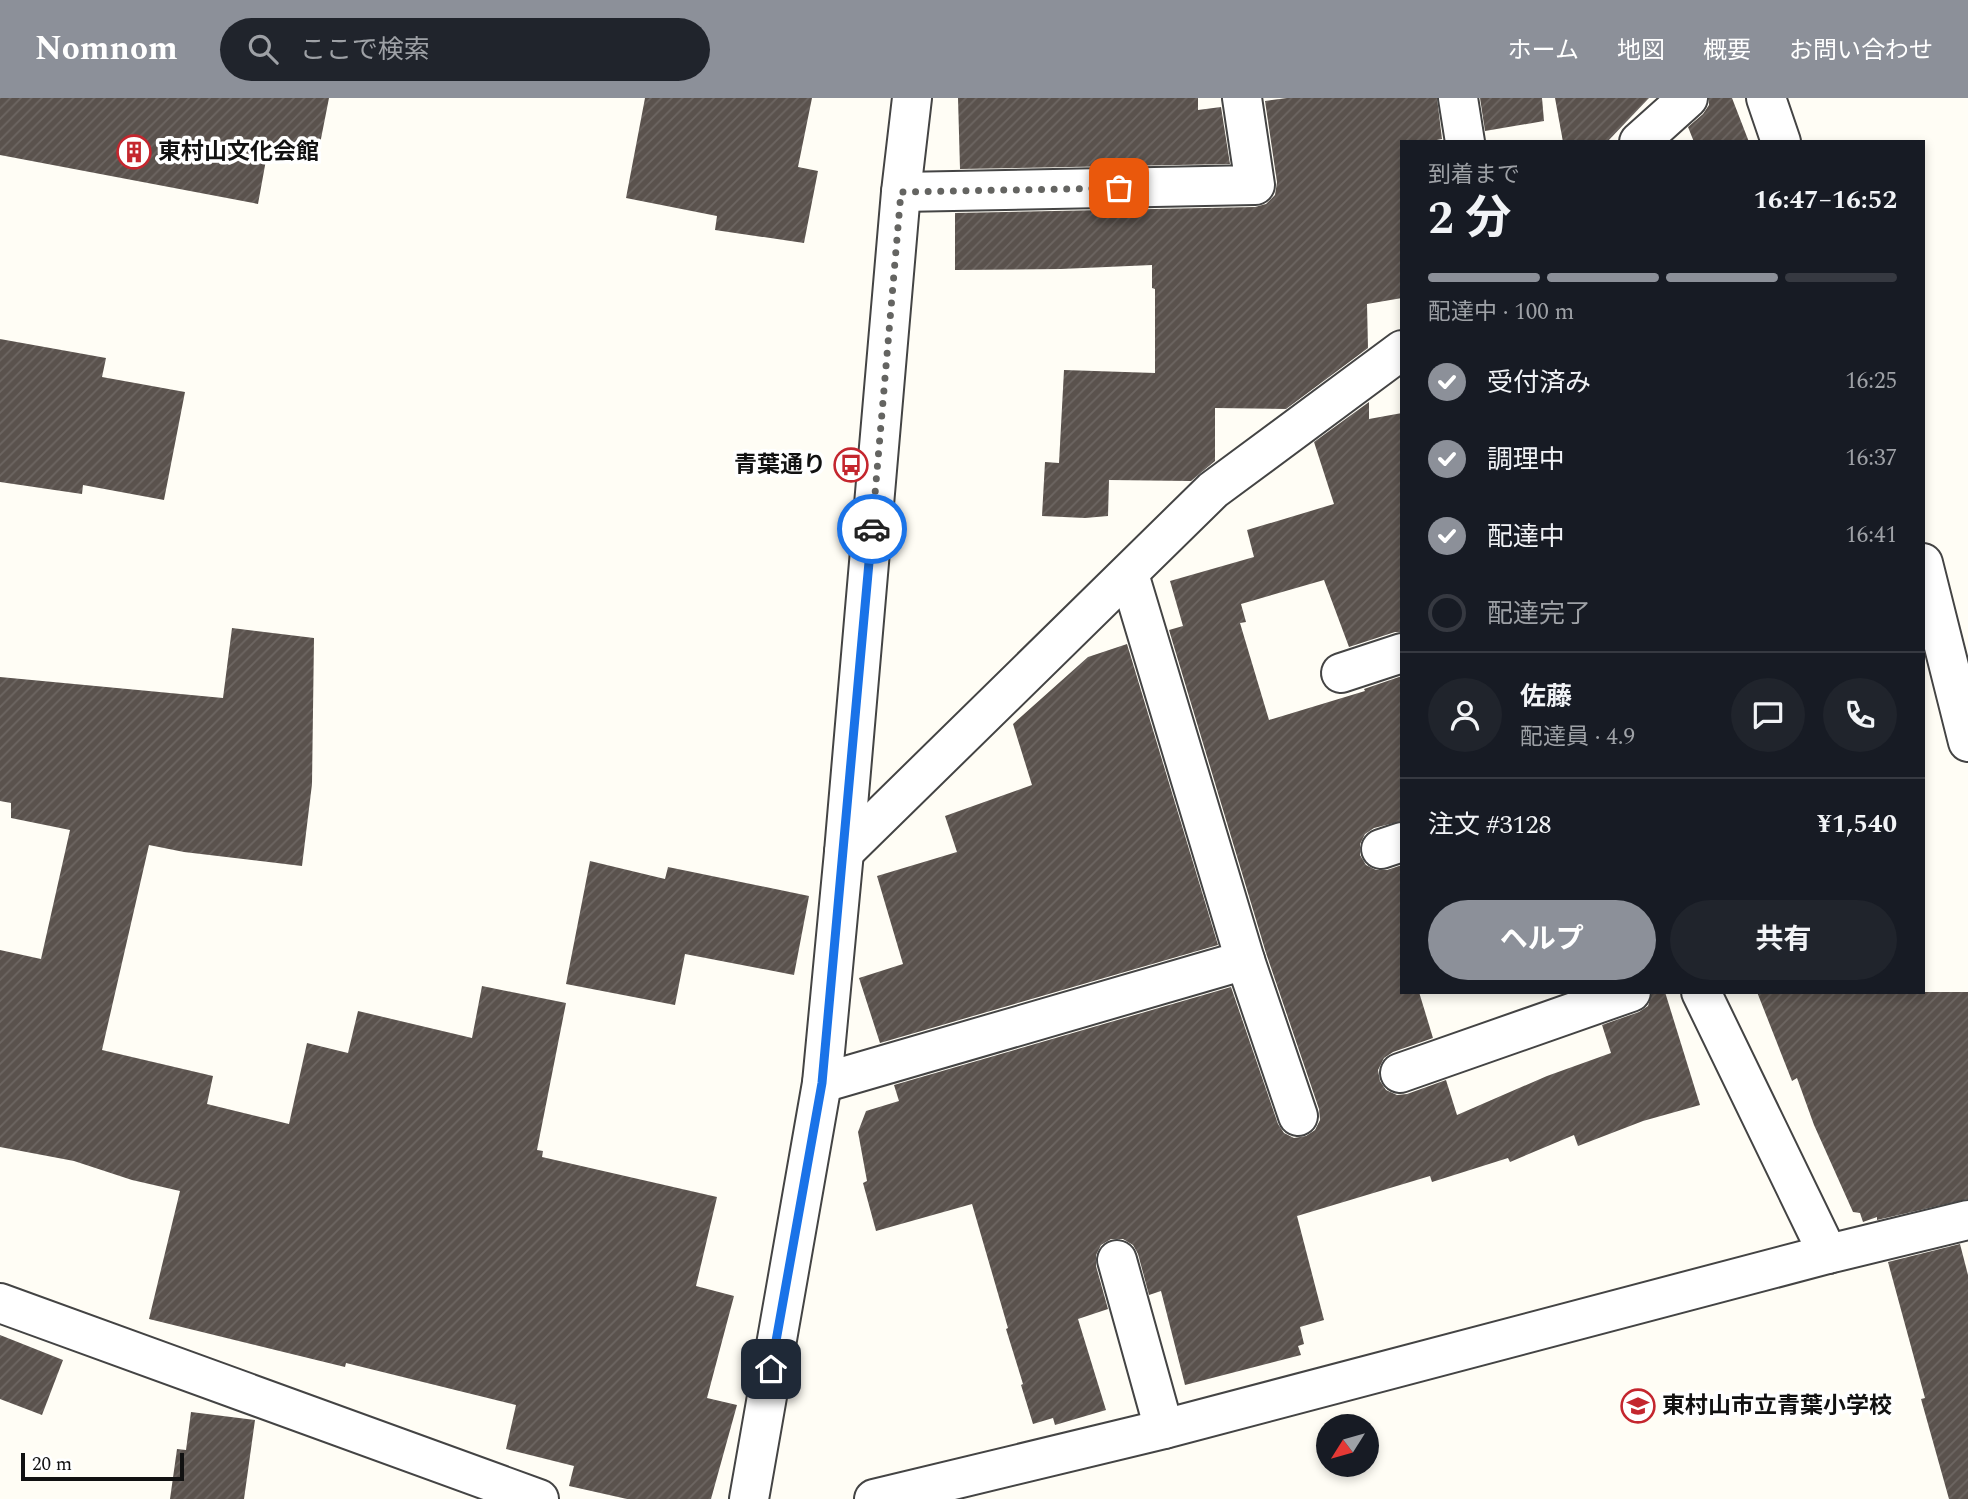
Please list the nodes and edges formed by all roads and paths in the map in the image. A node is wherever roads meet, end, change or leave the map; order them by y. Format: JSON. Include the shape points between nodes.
{"nodes":[{"id":1,"x":912,"y":98,"type":"edge"},
{"id":2,"x":1242,"y":98,"type":"edge"},
{"id":3,"x":1458,"y":98,"type":"edge"},
{"id":4,"x":1766,"y":98,"type":"edge"},
{"id":5,"x":1673,"y":114,"type":"edge"},
{"id":6,"x":1465,"y":140,"type":"edge"},
{"id":7,"x":1641,"y":140,"type":"edge"},
{"id":8,"x":1780,"y":140,"type":"edge"},
{"id":9,"x":901,"y":192,"type":"junction"},
{"id":10,"x":1399,"y":361,"type":"edge"},
{"id":11,"x":1925,"y":571,"type":"edge"},
{"id":12,"x":1129,"y":574,"type":"junction"},
{"id":13,"x":1400,"y":654,"type":"edge"},
{"id":14,"x":1341,"y":673,"type":"dead end"},
{"id":15,"x":1968,"y":742,"type":"edge"},
{"id":16,"x":844,"y":852,"type":"junction"},
{"id":17,"x":1245,"y":960,"type":"junction"},
{"id":18,"x":1625,"y":994,"type":"edge"},
{"id":19,"x":1702,"y":994,"type":"edge"},
{"id":20,"x":1400,"y":1073,"type":"dead end"},
{"id":21,"x":822,"y":1083,"type":"junction"},
{"id":22,"x":1298,"y":1116,"type":"dead end"},
{"id":23,"x":1968,"y":1220,"type":"edge"},
{"id":24,"x":1828,"y":1254,"type":"junction"},
{"id":25,"x":1117,"y":1260,"type":"dead end"},
{"id":26,"x":0,"y":1303,"type":"edge"},
{"id":27,"x":1164,"y":1429,"type":"junction"},
{"id":28,"x":540,"y":1499,"type":"edge"},
{"id":29,"x":749,"y":1499,"type":"edge"},
{"id":30,"x":874,"y":1499,"type":"edge"}],
"edges":[{"from":1,"to":9,"type":"street"},
{"from":2,"to":9,"type":"street","via":[[1255,185]]},
{"from":3,"to":6,"type":"street"},
{"from":4,"to":8,"type":"street"},
{"from":5,"to":7,"type":"street"},
{"from":9,"to":16,"type":"street"},
{"from":10,"to":12,"type":"street","via":[[1213,490]]},
{"from":11,"to":15,"type":"street"},
{"from":12,"to":16,"type":"street"},
{"from":12,"to":17,"type":"street"},
{"from":13,"to":14,"type":"street"},
{"from":16,"to":21,"type":"street"},
{"from":17,"to":21,"type":"street"},
{"from":17,"to":22,"type":"street"},
{"from":18,"to":20,"type":"street"},
{"from":19,"to":24,"type":"street"},
{"from":21,"to":29,"type":"street"},
{"from":23,"to":24,"type":"street"},
{"from":24,"to":27,"type":"street"},
{"from":25,"to":27,"type":"street"},
{"from":26,"to":28,"type":"street"},
{"from":27,"to":30,"type":"street"}]}
